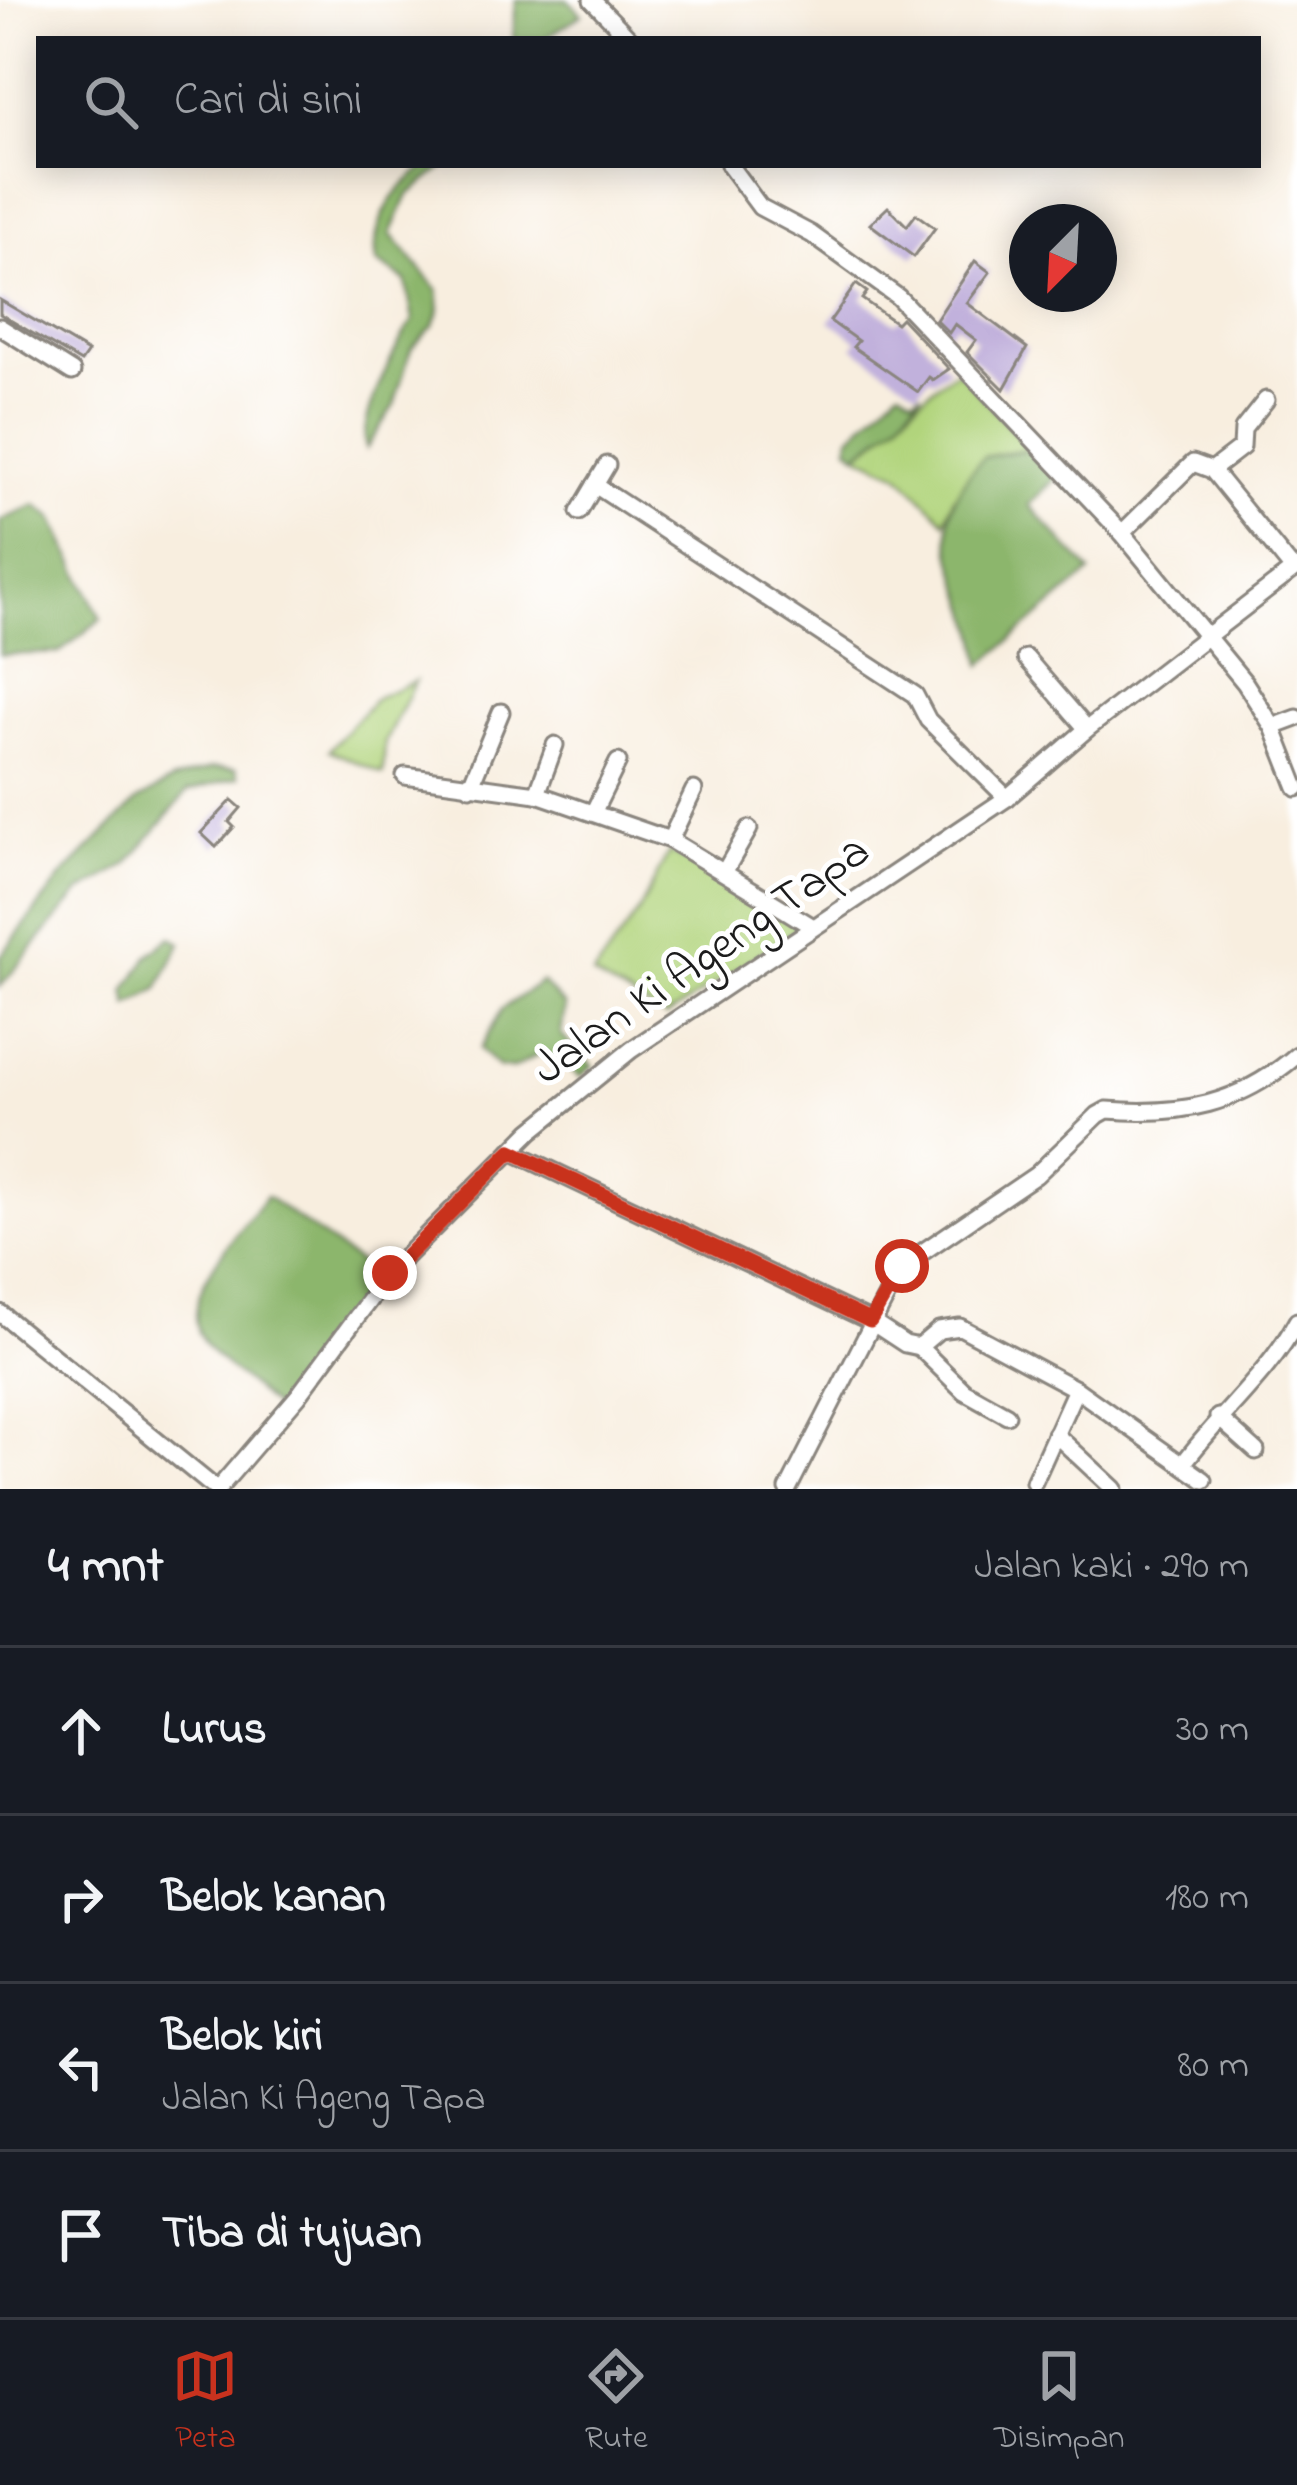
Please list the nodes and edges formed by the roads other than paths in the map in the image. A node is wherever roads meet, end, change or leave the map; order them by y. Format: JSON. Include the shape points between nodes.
{"nodes":[{"id":1,"x":592,"y":0,"type":"edge"},
{"id":2,"x":627,"y":36,"type":"edge"},
{"id":3,"x":731,"y":168,"type":"edge"},
{"id":4,"x":0,"y":327,"type":"edge"},
{"id":5,"x":72,"y":372,"type":"dead end"},
{"id":6,"x":1267,"y":400,"type":"dead end"},
{"id":7,"x":607,"y":465,"type":"dead end"},
{"id":8,"x":1212,"y":470,"type":"junction"},
{"id":9,"x":595,"y":485,"type":"junction"},
{"id":10,"x":579,"y":512,"type":"dead end"},
{"id":11,"x":1122,"y":533,"type":"junction"},
{"id":12,"x":1295,"y":568,"type":"edge"},
{"id":13,"x":1210,"y":634,"type":"junction"},
{"id":14,"x":1026,"y":658,"type":"dead end"},
{"id":15,"x":502,"y":712,"type":"dead end"},
{"id":16,"x":1297,"y":718,"type":"edge"},
{"id":17,"x":1273,"y":727,"type":"junction"},
{"id":18,"x":1087,"y":729,"type":"junction"},
{"id":19,"x":555,"y":745,"type":"dead end"},
{"id":20,"x":618,"y":762,"type":"dead end"},
{"id":21,"x":405,"y":776,"type":"dead end"},
{"id":22,"x":470,"y":787,"type":"junction"},
{"id":23,"x":1297,"y":788,"type":"edge"},
{"id":24,"x":694,"y":790,"type":"dead end"},
{"id":25,"x":537,"y":794,"type":"junction"},
{"id":26,"x":1007,"y":798,"type":"junction"},
{"id":27,"x":593,"y":814,"type":"junction"},
{"id":28,"x":749,"y":830,"type":"dead end"},
{"id":29,"x":670,"y":840,"type":"junction"},
{"id":30,"x":726,"y":869,"type":"junction"},
{"id":31,"x":813,"y":927,"type":"junction"},
{"id":32,"x":1297,"y":1055,"type":"edge"},
{"id":33,"x":511,"y":1151,"type":"junction"},
{"id":34,"x":0,"y":1312,"type":"edge"},
{"id":35,"x":870,"y":1321,"type":"junction"},
{"id":36,"x":1297,"y":1321,"type":"edge"},
{"id":37,"x":919,"y":1347,"type":"junction"},
{"id":38,"x":1076,"y":1389,"type":"junction"},
{"id":39,"x":1007,"y":1415,"type":"dead end"},
{"id":40,"x":1218,"y":1417,"type":"junction"},
{"id":41,"x":1054,"y":1434,"type":"junction"},
{"id":42,"x":1256,"y":1451,"type":"dead end"},
{"id":43,"x":1184,"y":1464,"type":"junction"},
{"id":44,"x":1204,"y":1480,"type":"dead end"},
{"id":45,"x":1034,"y":1482,"type":"dead end"},
{"id":46,"x":224,"y":1487,"type":"edge"},
{"id":47,"x":788,"y":1489,"type":"edge"},
{"id":48,"x":1114,"y":1489,"type":"edge"}],
"edges":[{"from":1,"to":2,"type":"street"},
{"from":3,"to":11,"type":"street","via":[[760,207],[898,297]]},
{"from":4,"to":5,"type":"street"},
{"from":6,"to":8,"type":"street","via":[[1243,429],[1242,447]]},
{"from":7,"to":9,"type":"street"},
{"from":8,"to":11,"type":"street","via":[[1193,464]]},
{"from":8,"to":12,"type":"street"},
{"from":9,"to":10,"type":"street"},
{"from":9,"to":26,"type":"street","via":[[915,695],[928,720]]},
{"from":11,"to":13,"type":"street"},
{"from":12,"to":13,"type":"street","name":"Jalan Ki Ageng Tapa"},
{"from":13,"to":17,"type":"street"},
{"from":13,"to":18,"type":"street","name":"Jalan Ki Ageng Tapa"},
{"from":14,"to":18,"type":"street"},
{"from":15,"to":22,"type":"street"},
{"from":16,"to":17,"type":"street"},
{"from":17,"to":23,"type":"street"},
{"from":18,"to":26,"type":"street","name":"Jalan Ki Ageng Tapa"},
{"from":19,"to":25,"type":"street"},
{"from":20,"to":27,"type":"street"},
{"from":21,"to":22,"type":"street"},
{"from":22,"to":25,"type":"street"},
{"from":24,"to":29,"type":"street"},
{"from":25,"to":27,"type":"street"},
{"from":26,"to":31,"type":"street","name":"Jalan Ki Ageng Tapa"},
{"from":27,"to":29,"type":"street"},
{"from":28,"to":30,"type":"street"},
{"from":29,"to":30,"type":"street"},
{"from":30,"to":31,"type":"street"},
{"from":31,"to":33,"type":"street","name":"Jalan Ki Ageng Tapa","via":[[631,1050]]},
{"from":32,"to":35,"type":"street","via":[[1263,1085],[1221,1103],[1098,1115],[1036,1174],[902,1266]]},
{"from":33,"to":35,"type":"street"},
{"from":33,"to":46,"type":"street","name":"Jalan Ki Ageng Tapa","via":[[390,1273]]},
{"from":34,"to":46,"type":"street"},
{"from":35,"to":37,"type":"street"},
{"from":35,"to":47,"type":"street"},
{"from":36,"to":40,"type":"street"},
{"from":37,"to":38,"type":"street","via":[[940,1330],[960,1327]]},
{"from":37,"to":39,"type":"street","via":[[964,1391]]},
{"from":38,"to":41,"type":"street"},
{"from":38,"to":43,"type":"street"},
{"from":40,"to":42,"type":"street"},
{"from":40,"to":43,"type":"street"},
{"from":41,"to":45,"type":"street"},
{"from":41,"to":48,"type":"street"},
{"from":43,"to":44,"type":"street"}]}
